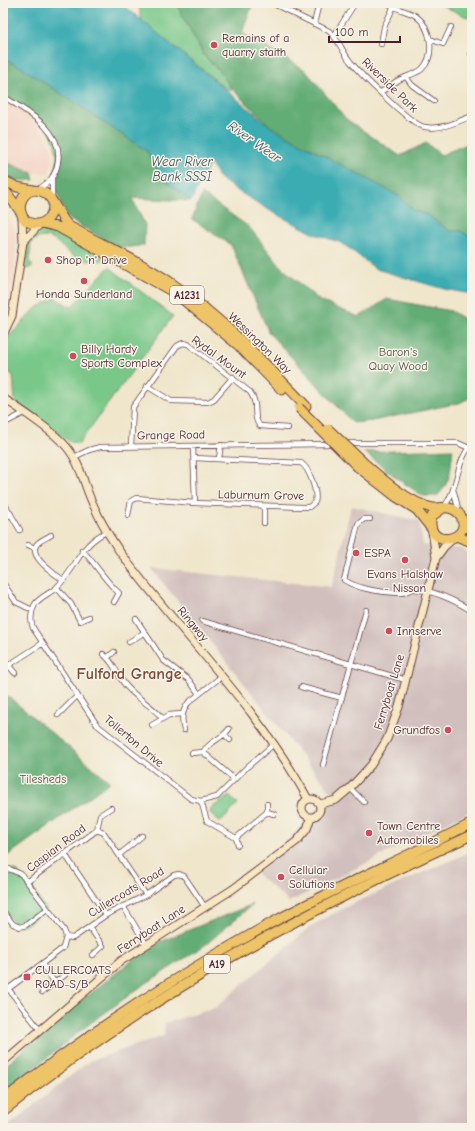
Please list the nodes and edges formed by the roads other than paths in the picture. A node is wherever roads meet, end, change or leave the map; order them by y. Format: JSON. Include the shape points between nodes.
{"nodes":[{"id":1,"x":272,"y":3,"type":"edge"},
{"id":2,"x":319,"y":3,"type":"edge"},
{"id":3,"x":355,"y":3,"type":"edge"},
{"id":4,"x":388,"y":3,"type":"edge"},
{"id":5,"x":393,"y":8,"type":"junction"},
{"id":6,"x":314,"y":24,"type":"junction"},
{"id":7,"x":451,"y":27,"type":"dead end"},
{"id":8,"x":334,"y":36,"type":"junction"},
{"id":9,"x":430,"y":39,"type":"junction"},
{"id":10,"x":381,"y":44,"type":"dead end"},
{"id":11,"x":406,"y":77,"type":"junction"},
{"id":12,"x":381,"y":92,"type":"junction"},
{"id":13,"x":3,"y":96,"type":"edge"},
{"id":14,"x":434,"y":102,"type":"dead end"},
{"id":15,"x":472,"y":116,"type":"edge"},
{"id":16,"x":52,"y":179,"type":"junction"},
{"id":17,"x":3,"y":180,"type":"edge"},
{"id":18,"x":3,"y":188,"type":"edge"},
{"id":19,"x":35,"y":190,"type":"junction"},
{"id":20,"x":53,"y":202,"type":"junction"},
{"id":21,"x":21,"y":214,"type":"junction"},
{"id":22,"x":41,"y":224,"type":"junction"},
{"id":23,"x":23,"y":242,"type":"junction"},
{"id":24,"x":3,"y":335,"type":"edge"},
{"id":25,"x":233,"y":377,"type":"junction"},
{"id":26,"x":147,"y":386,"type":"junction"},
{"id":27,"x":3,"y":398,"type":"edge"},
{"id":28,"x":303,"y":407,"type":"junction"},
{"id":29,"x":24,"y":413,"type":"junction"},
{"id":30,"x":3,"y":424,"type":"edge"},
{"id":31,"x":288,"y":428,"type":"dead end"},
{"id":32,"x":220,"y":445,"type":"junction"},
{"id":33,"x":193,"y":446,"type":"junction"},
{"id":34,"x":470,"y":446,"type":"edge"},
{"id":35,"x":131,"y":447,"type":"junction"},
{"id":36,"x":74,"y":457,"type":"junction"},
{"id":37,"x":194,"y":458,"type":"junction"},
{"id":38,"x":219,"y":458,"type":"junction"},
{"id":39,"x":361,"y":465,"type":"junction"},
{"id":40,"x":454,"y":492,"type":"junction"},
{"id":41,"x":3,"y":501,"type":"edge"},
{"id":42,"x":195,"y":503,"type":"junction"},
{"id":43,"x":264,"y":507,"type":"junction"},
{"id":44,"x":443,"y":508,"type":"junction"},
{"id":45,"x":11,"y":514,"type":"junction"},
{"id":46,"x":128,"y":515,"type":"dead end"},
{"id":47,"x":461,"y":517,"type":"junction"},
{"id":48,"x":3,"y":519,"type":"edge"},
{"id":49,"x":370,"y":519,"type":"dead end"},
{"id":50,"x":264,"y":523,"type":"dead end"},
{"id":51,"x":432,"y":529,"type":"junction"},
{"id":52,"x":20,"y":530,"type":"dead end"},
{"id":53,"x":472,"y":531,"type":"edge"},
{"id":54,"x":106,"y":532,"type":"junction"},
{"id":55,"x":51,"y":535,"type":"dead end"},
{"id":56,"x":455,"y":537,"type":"junction"},
{"id":57,"x":472,"y":542,"type":"edge"},
{"id":58,"x":28,"y":545,"type":"dead end"},
{"id":59,"x":35,"y":548,"type":"junction"},
{"id":60,"x":82,"y":550,"type":"junction"},
{"id":61,"x":436,"y":558,"type":"junction"},
{"id":62,"x":63,"y":580,"type":"junction"},
{"id":63,"x":3,"y":584,"type":"edge"},
{"id":64,"x":57,"y":588,"type":"junction"},
{"id":65,"x":428,"y":592,"type":"junction"},
{"id":66,"x":114,"y":602,"type":"dead end"},
{"id":67,"x":32,"y":610,"type":"junction"},
{"id":68,"x":366,"y":610,"type":"dead end"},
{"id":69,"x":472,"y":611,"type":"edge"},
{"id":70,"x":88,"y":618,"type":"dead end"},
{"id":71,"x":136,"y":619,"type":"dead end"},
{"id":72,"x":202,"y":621,"type":"dead end"},
{"id":73,"x":145,"y":632,"type":"junction"},
{"id":74,"x":129,"y":642,"type":"dead end"},
{"id":75,"x":43,"y":644,"type":"junction"},
{"id":76,"x":114,"y":652,"type":"dead end"},
{"id":77,"x":103,"y":654,"type":"dead end"},
{"id":78,"x":108,"y":657,"type":"junction"},
{"id":79,"x":3,"y":658,"type":"edge"},
{"id":80,"x":10,"y":665,"type":"junction"},
{"id":81,"x":350,"y":665,"type":"junction"},
{"id":82,"x":15,"y":673,"type":"dead end"},
{"id":83,"x":222,"y":676,"type":"junction"},
{"id":84,"x":406,"y":680,"type":"junction"},
{"id":85,"x":301,"y":687,"type":"dead end"},
{"id":86,"x":199,"y":694,"type":"junction"},
{"id":87,"x":77,"y":696,"type":"junction"},
{"id":88,"x":342,"y":698,"type":"junction"},
{"id":89,"x":182,"y":714,"type":"junction"},
{"id":90,"x":58,"y":715,"type":"dead end"},
{"id":91,"x":162,"y":718,"type":"junction"},
{"id":92,"x":152,"y":725,"type":"dead end"},
{"id":93,"x":229,"y":729,"type":"dead end"},
{"id":94,"x":184,"y":730,"type":"dead end"},
{"id":95,"x":225,"y":735,"type":"junction"},
{"id":96,"x":230,"y":740,"type":"dead end"},
{"id":97,"x":274,"y":744,"type":"junction"},
{"id":98,"x":203,"y":752,"type":"junction"},
{"id":99,"x":192,"y":753,"type":"dead end"},
{"id":100,"x":323,"y":765,"type":"dead end"},
{"id":101,"x":234,"y":779,"type":"junction"},
{"id":102,"x":350,"y":788,"type":"junction"},
{"id":103,"x":308,"y":799,"type":"junction"},
{"id":104,"x":201,"y":801,"type":"junction"},
{"id":105,"x":364,"y":802,"type":"dead end"},
{"id":106,"x":267,"y":804,"type":"dead end"},
{"id":107,"x":320,"y":804,"type":"junction"},
{"id":108,"x":111,"y":808,"type":"dead end"},
{"id":109,"x":267,"y":812,"type":"junction"},
{"id":110,"x":274,"y":814,"type":"dead end"},
{"id":111,"x":311,"y":817,"type":"junction"},
{"id":112,"x":472,"y":824,"type":"edge"},
{"id":113,"x":97,"y":830,"type":"junction"},
{"id":114,"x":142,"y":836,"type":"dead end"},
{"id":115,"x":472,"y":836,"type":"edge"},
{"id":116,"x":236,"y":838,"type":"junction"},
{"id":117,"x":238,"y":846,"type":"dead end"},
{"id":118,"x":64,"y":853,"type":"junction"},
{"id":119,"x":119,"y":855,"type":"junction"},
{"id":120,"x":3,"y":871,"type":"edge"},
{"id":121,"x":27,"y":882,"type":"junction"},
{"id":122,"x":146,"y":895,"type":"junction"},
{"id":123,"x":124,"y":906,"type":"junction"},
{"id":124,"x":205,"y":907,"type":"junction"},
{"id":125,"x":47,"y":909,"type":"junction"},
{"id":126,"x":3,"y":911,"type":"edge"},
{"id":127,"x":106,"y":915,"type":"junction"},
{"id":128,"x":89,"y":927,"type":"junction"},
{"id":129,"x":66,"y":937,"type":"junction"},
{"id":130,"x":146,"y":944,"type":"junction"},
{"id":131,"x":93,"y":954,"type":"dead end"},
{"id":132,"x":42,"y":964,"type":"junction"},
{"id":133,"x":65,"y":975,"type":"dead end"},
{"id":134,"x":3,"y":982,"type":"edge"},
{"id":135,"x":55,"y":982,"type":"junction"},
{"id":136,"x":8,"y":989,"type":"junction"},
{"id":137,"x":42,"y":992,"type":"dead end"},
{"id":138,"x":40,"y":1030,"type":"junction"},
{"id":139,"x":3,"y":1062,"type":"edge"},
{"id":140,"x":3,"y":1100,"type":"edge"},
{"id":141,"x":3,"y":1111,"type":"edge"}],
"edges":[{"from":1,"to":6,"type":"street","name":"Riverside Park"},
{"from":2,"to":6,"type":"street"},
{"from":3,"to":8,"type":"street"},
{"from":4,"to":5,"type":"street"},
{"from":5,"to":9,"type":"street","via":[[415,16],[426,26]]},
{"from":5,"to":10,"type":"street","via":[[384,27]]},
{"from":6,"to":8,"type":"street","name":"Riverside Park"},
{"from":7,"to":9,"type":"street","via":[[443,44]]},
{"from":8,"to":12,"type":"street","name":"Riverside Park","via":[[350,61]]},
{"from":9,"to":11,"type":"street","via":[[429,53],[422,68]]},
{"from":11,"to":12,"type":"street"},
{"from":11,"to":14,"type":"street"},
{"from":12,"to":15,"type":"street","name":"Riverside Park","via":[[419,126],[432,128],[449,125]]},
{"from":13,"to":16,"type":"street","via":[[32,115],[51,134],[59,157]]},
{"from":16,"to":19,"type":"street"},
{"from":16,"to":20,"type":"street"},
{"from":17,"to":19,"type":"highway","name":"Wessington Way","via":[[16,187]]},
{"from":18,"to":21,"type":"highway"},
{"from":19,"to":20,"type":"highway","name":"Wessington Way","via":[[47,194]]},
{"from":19,"to":21,"type":"highway","via":[[22,198]]},
{"from":20,"to":22,"type":"highway","via":[[51,216]]},
{"from":20,"to":28,"type":"highway","name":"Wessington Way","number":"A1231","via":[[69,226],[158,274],[234,333]]},
{"from":21,"to":22,"type":"highway","name":"Wessington Way","via":[[31,223]]},
{"from":21,"to":23,"type":"street"},
{"from":22,"to":23,"type":"street"},
{"from":22,"to":28,"type":"highway","name":"Wessington Way","number":"A1231","via":[[58,227],[175,293],[238,345]]},
{"from":23,"to":24,"type":"street","via":[[12,316]]},
{"from":25,"to":26,"type":"street","via":[[214,399],[208,402],[171,401]]},
{"from":25,"to":26,"type":"street","name":"Rydal Mount","via":[[183,343],[177,346]]},
{"from":25,"to":31,"type":"street","name":"Rydal Mount","via":[[254,398],[256,419],[260,426]]},
{"from":26,"to":35,"type":"street","name":"Rydal Mount","via":[[132,412]]},
{"from":27,"to":29,"type":"street"},
{"from":28,"to":39,"type":"highway","name":"Wessington Way","number":"A1231","bridge":true},
{"from":29,"to":30,"type":"street"},
{"from":29,"to":36,"type":"street","via":[[60,440]]},
{"from":32,"to":33,"type":"street","name":"Grange Road"},
{"from":32,"to":34,"type":"street","name":"Grange Road","via":[[458,443]]},
{"from":32,"to":38,"type":"street"},
{"from":33,"to":35,"type":"street","name":"Grange Road"},
{"from":33,"to":37,"type":"street"},
{"from":34,"to":40,"type":"street","via":[[461,463]]},
{"from":35,"to":36,"type":"street","name":"Grange Road","via":[[100,447]]},
{"from":36,"to":54,"type":"street","name":"Ringway"},
{"from":37,"to":38,"type":"street","name":"Laburnum Grove"},
{"from":37,"to":42,"type":"street"},
{"from":38,"to":43,"type":"street","name":"Laburnum Grove","via":[[292,461],[305,465],[315,494],[315,502],[303,508]]},
{"from":39,"to":44,"type":"highway","name":"Wessington Way","number":"A1231","via":[[412,499],[424,505]]},
{"from":39,"to":51,"type":"highway","name":"Wessington Way","number":"A1231","via":[[389,492],[417,510]]},
{"from":40,"to":44,"type":"street"},
{"from":40,"to":47,"type":"street"},
{"from":41,"to":45,"type":"street"},
{"from":42,"to":43,"type":"street","name":"Laburnum Grove"},
{"from":42,"to":46,"type":"street","name":"Laburnum Grove","via":[[136,498],[131,501]]},
{"from":43,"to":50,"type":"street"},
{"from":44,"to":47,"type":"highway","name":"Wessington Way","via":[[455,510]]},
{"from":44,"to":51,"type":"highway","via":[[432,516]]},
{"from":45,"to":48,"type":"street"},
{"from":45,"to":52,"type":"street"},
{"from":47,"to":53,"type":"highway","name":"Wessington Way"},
{"from":47,"to":56,"type":"highway","via":[[462,528]]},
{"from":49,"to":65,"type":"street","via":[[364,519],[358,524],[344,580],[350,584],[385,592],[402,594],[413,588]]},
{"from":51,"to":56,"type":"highway","name":"Wessington Way","via":[[441,538]]},
{"from":51,"to":61,"type":"street","name":"Ferryboat Lane"},
{"from":54,"to":60,"type":"street"},
{"from":54,"to":83,"type":"street","name":"Ringway","via":[[129,565]]},
{"from":55,"to":59,"type":"street","via":[[39,541]]},
{"from":56,"to":57,"type":"highway","name":"Wessington Way"},
{"from":56,"to":61,"type":"street","name":"Ferryboat Lane"},
{"from":58,"to":59,"type":"street"},
{"from":59,"to":62,"type":"street","via":[[40,560]]},
{"from":60,"to":62,"type":"street"},
{"from":60,"to":66,"type":"street","via":[[119,593]]},
{"from":61,"to":65,"type":"street","name":"Ferryboat Lane"},
{"from":62,"to":64,"type":"street"},
{"from":63,"to":67,"type":"street","via":[[16,602]]},
{"from":64,"to":67,"type":"street","via":[[40,599]]},
{"from":64,"to":70,"type":"street","via":[[71,604],[80,621]]},
{"from":65,"to":69,"type":"street","via":[[446,596]]},
{"from":65,"to":84,"type":"street","name":"Ferryboat Lane"},
{"from":67,"to":75,"type":"street","name":"Tollerton Drive","via":[[31,623]]},
{"from":68,"to":81,"type":"street"},
{"from":71,"to":73,"type":"street"},
{"from":72,"to":81,"type":"street"},
{"from":73,"to":74,"type":"street"},
{"from":73,"to":86,"type":"street","via":[[163,660],[189,680]]},
{"from":75,"to":80,"type":"street"},
{"from":75,"to":87,"type":"street","name":"Tollerton Drive"},
{"from":76,"to":78,"type":"street"},
{"from":77,"to":78,"type":"street"},
{"from":78,"to":91,"type":"street","via":[[122,682]]},
{"from":79,"to":80,"type":"street"},
{"from":80,"to":82,"type":"street"},
{"from":81,"to":84,"type":"street"},
{"from":81,"to":88,"type":"street"},
{"from":83,"to":86,"type":"street"},
{"from":83,"to":97,"type":"street","name":"Ringway"},
{"from":84,"to":102,"type":"street","name":"Ferryboat Lane","via":[[387,739],[371,765]]},
{"from":85,"to":88,"type":"street"},
{"from":86,"to":89,"type":"street","via":[[188,703]]},
{"from":87,"to":90,"type":"street"},
{"from":87,"to":104,"type":"street","name":"Tollerton Drive","via":[[97,724],[185,796]]},
{"from":88,"to":100,"type":"street"},
{"from":89,"to":91,"type":"street"},
{"from":89,"to":94,"type":"street"},
{"from":91,"to":92,"type":"street"},
{"from":93,"to":95,"type":"street"},
{"from":95,"to":96,"type":"street"},
{"from":95,"to":98,"type":"street","via":[[212,741]]},
{"from":97,"to":101,"type":"street"},
{"from":97,"to":103,"type":"street","name":"Ringway"},
{"from":98,"to":99,"type":"street"},
{"from":98,"to":101,"type":"street"},
{"from":101,"to":104,"type":"street","via":[[217,797]]},
{"from":102,"to":105,"type":"street"},
{"from":102,"to":107,"type":"street","name":"Ferryboat Lane","via":[[336,800]]},
{"from":103,"to":107,"type":"street","via":[[316,800]]},
{"from":103,"to":111,"type":"street","via":[[303,803],[302,810]]},
{"from":104,"to":116,"type":"street","via":[[207,821]]},
{"from":106,"to":109,"type":"street"},
{"from":107,"to":111,"type":"street","via":[[318,813]]},
{"from":108,"to":113,"type":"street","name":"Caspian Road","via":[[100,814]]},
{"from":109,"to":110,"type":"street"},
{"from":109,"to":116,"type":"street"},
{"from":111,"to":124,"type":"street","name":"Ferryboat Lane","via":[[307,829],[296,841]]},
{"from":112,"to":140,"type":"highway","number":"A19","via":[[324,895],[194,968],[69,1051]]},
{"from":113,"to":118,"type":"street","name":"Caspian Road"},
{"from":113,"to":119,"type":"street","name":"Caspian Road","via":[[104,833]]},
{"from":114,"to":119,"type":"street"},
{"from":115,"to":141,"type":"highway","number":"A19","via":[[328,903],[261,938],[91,1046],[41,1080]]},
{"from":116,"to":117,"type":"street"},
{"from":118,"to":121,"type":"street","name":"Caspian Road"},
{"from":118,"to":127,"type":"street"},
{"from":119,"to":122,"type":"street","name":"Caspian Road"},
{"from":120,"to":121,"type":"street","via":[[16,870]]},
{"from":121,"to":125,"type":"street"},
{"from":122,"to":123,"type":"street","name":"Cullercoats Road"},
{"from":122,"to":124,"type":"street","name":"Cullercoats Road","via":[[174,875],[180,874]]},
{"from":123,"to":127,"type":"street","name":"Cullercoats Road"},
{"from":123,"to":130,"type":"street"},
{"from":124,"to":130,"type":"street","name":"Ferryboat Lane"},
{"from":125,"to":126,"type":"street","via":[[20,927],[13,924]]},
{"from":125,"to":129,"type":"street","via":[[64,930]]},
{"from":127,"to":128,"type":"street","name":"Cullercoats Road"},
{"from":128,"to":129,"type":"street","name":"Cullercoats Road","via":[[73,938]]},
{"from":128,"to":131,"type":"street","name":"Cullercoats Road","via":[[103,946]]},
{"from":129,"to":132,"type":"street","via":[[62,948]]},
{"from":130,"to":138,"type":"street","name":"Ferryboat Lane","via":[[106,973]]},
{"from":132,"to":135,"type":"street"},
{"from":132,"to":136,"type":"street"},
{"from":133,"to":135,"type":"street"},
{"from":134,"to":136,"type":"street"},
{"from":135,"to":137,"type":"street"},
{"from":136,"to":138,"type":"street"},
{"from":138,"to":139,"type":"street","name":"Ferryboat Lane"}]}
